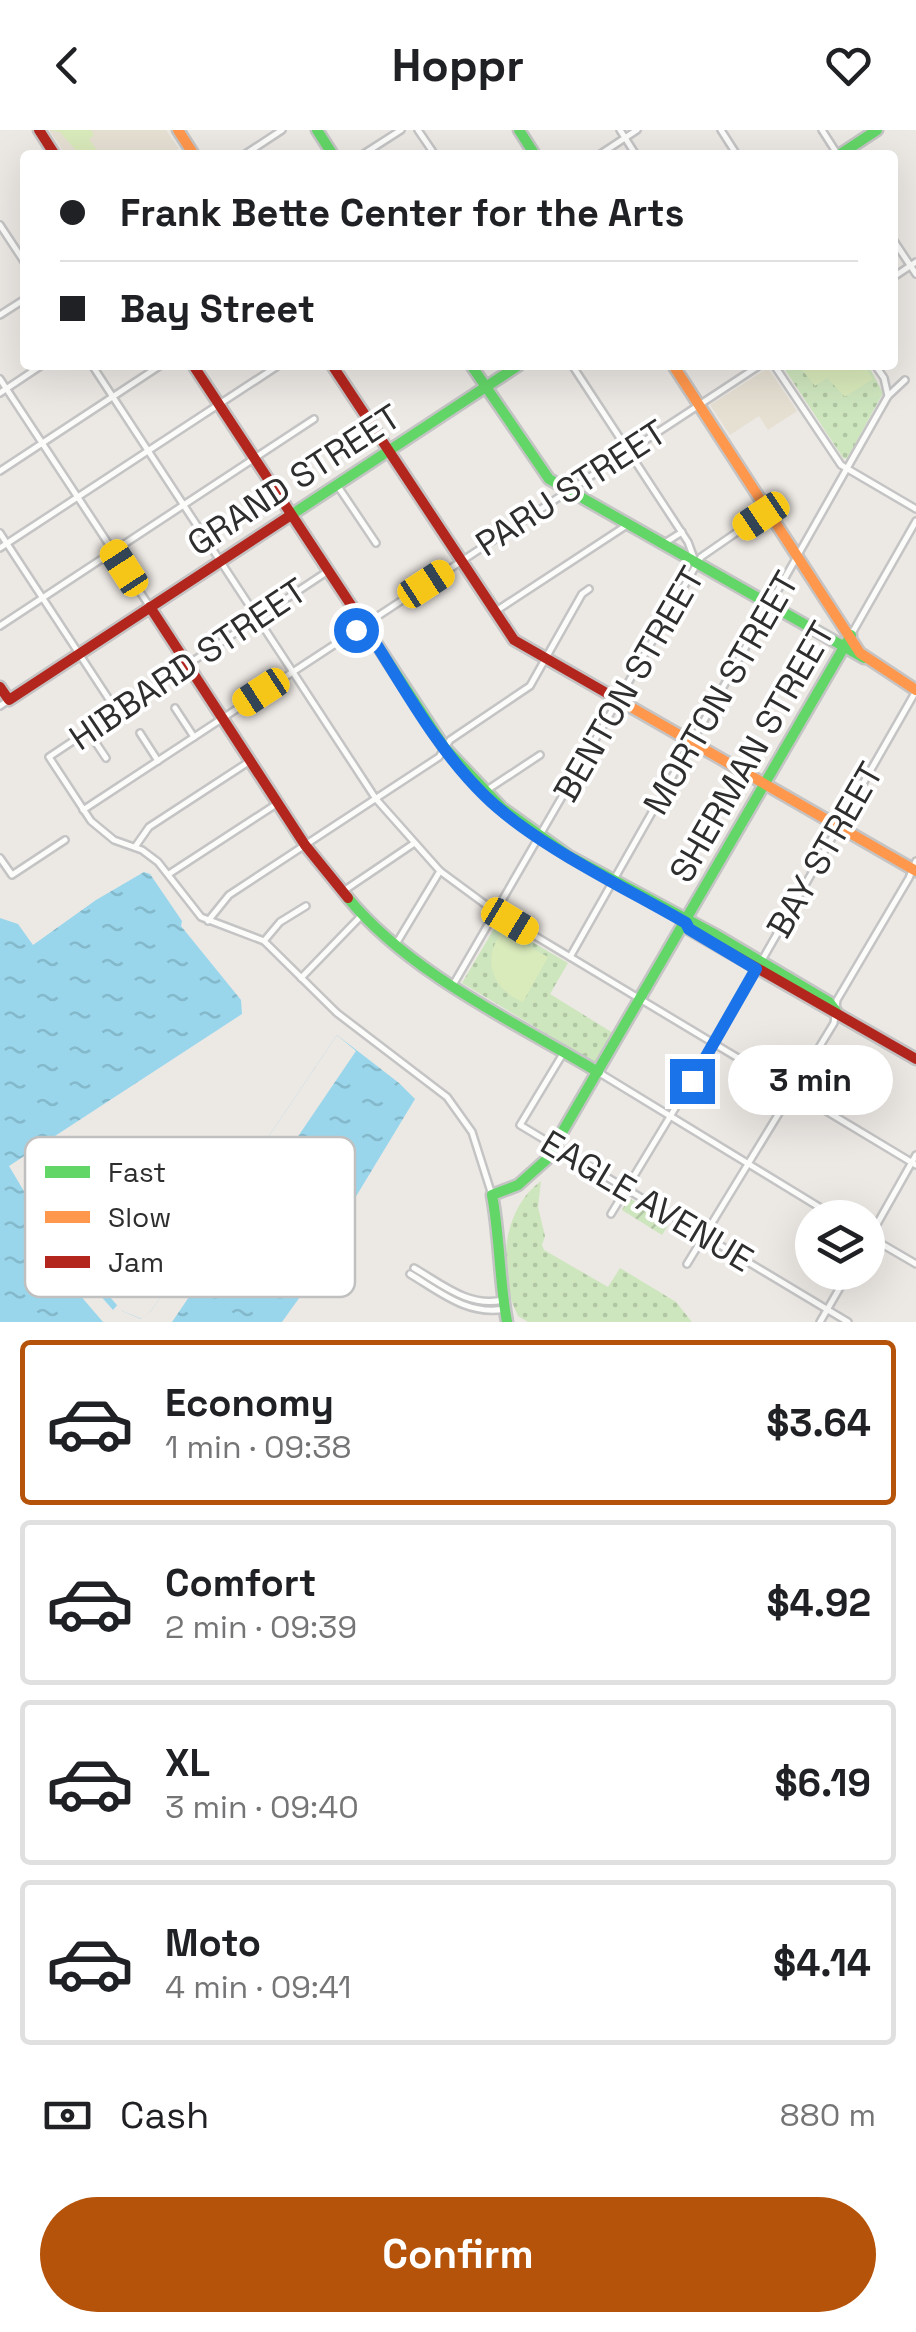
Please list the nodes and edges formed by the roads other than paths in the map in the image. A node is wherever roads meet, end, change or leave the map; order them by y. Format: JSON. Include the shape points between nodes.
{"nodes":[{"id":1,"x":282,"y":130,"type":"edge"},
{"id":2,"x":400,"y":130,"type":"edge"},
{"id":3,"x":620,"y":130,"type":"edge"},
{"id":4,"x":637,"y":130,"type":"edge"},
{"id":5,"x":877,"y":130,"type":"edge"},
{"id":6,"x":625,"y":138,"type":"junction"},
{"id":7,"x":252,"y":150,"type":"edge"},
{"id":8,"x":370,"y":150,"type":"edge"},
{"id":9,"x":607,"y":150,"type":"edge"},
{"id":10,"x":633,"y":150,"type":"edge"},
{"id":11,"x":847,"y":150,"type":"edge"},
{"id":12,"x":0,"y":225,"type":"edge"},
{"id":13,"x":20,"y":255,"type":"edge"},
{"id":14,"x":913,"y":264,"type":"edge"},
{"id":15,"x":916,"y":274,"type":"edge"},
{"id":16,"x":34,"y":370,"type":"edge"},
{"id":17,"x":95,"y":370,"type":"edge"},
{"id":18,"x":153,"y":370,"type":"edge"},
{"id":19,"x":196,"y":370,"type":"edge"},
{"id":20,"x":271,"y":370,"type":"edge"},
{"id":21,"x":335,"y":370,"type":"edge"},
{"id":22,"x":474,"y":370,"type":"edge"},
{"id":23,"x":512,"y":370,"type":"edge"},
{"id":24,"x":575,"y":370,"type":"edge"},
{"id":25,"x":676,"y":370,"type":"edge"},
{"id":26,"x":752,"y":370,"type":"edge"},
{"id":27,"x":777,"y":370,"type":"edge"},
{"id":28,"x":878,"y":370,"type":"edge"},
{"id":29,"x":0,"y":379,"type":"edge"},
{"id":30,"x":904,"y":380,"type":"dead end"},
{"id":31,"x":486,"y":387,"type":"junction"},
{"id":32,"x":3,"y":391,"type":"edge"},
{"id":33,"x":113,"y":396,"type":"junction"},
{"id":34,"x":888,"y":396,"type":"junction"},
{"id":35,"x":219,"y":404,"type":"junction"},
{"id":36,"x":699,"y":404,"type":"junction"},
{"id":37,"x":314,"y":419,"type":"dead end"},
{"id":38,"x":42,"y":443,"type":"junction"},
{"id":39,"x":148,"y":450,"type":"junction"},
{"id":40,"x":388,"y":451,"type":"junction"},
{"id":41,"x":629,"y":451,"type":"junction"},
{"id":42,"x":254,"y":459,"type":"junction"},
{"id":43,"x":0,"y":470,"type":"edge"},
{"id":44,"x":848,"y":470,"type":"junction"},
{"id":45,"x":337,"y":485,"type":"junction"},
{"id":46,"x":568,"y":491,"type":"junction"},
{"id":47,"x":78,"y":497,"type":"junction"},
{"id":48,"x":184,"y":505,"type":"junction"},
{"id":49,"x":916,"y":509,"type":"edge"},
{"id":50,"x":769,"y":510,"type":"junction"},
{"id":51,"x":291,"y":515,"type":"junction"},
{"id":52,"x":916,"y":521,"type":"edge"},
{"id":53,"x":628,"y":525,"type":"junction"},
{"id":54,"x":682,"y":532,"type":"junction"},
{"id":55,"x":0,"y":533,"type":"edge"},
{"id":56,"x":376,"y":544,"type":"dead end"},
{"id":57,"x":662,"y":545,"type":"junction"},
{"id":58,"x":3,"y":546,"type":"edge"},
{"id":59,"x":113,"y":551,"type":"junction"},
{"id":60,"x":799,"y":556,"type":"junction"},
{"id":61,"x":221,"y":561,"type":"junction"},
{"id":62,"x":460,"y":561,"type":"junction"},
{"id":63,"x":696,"y":564,"type":"junction"},
{"id":64,"x":328,"y":571,"type":"junction"},
{"id":65,"x":589,"y":588,"type":"dead end"},
{"id":66,"x":42,"y":598,"type":"junction"},
{"id":67,"x":770,"y":606,"type":"junction"},
{"id":68,"x":150,"y":607,"type":"junction"},
{"id":69,"x":494,"y":612,"type":"junction"},
{"id":70,"x":258,"y":618,"type":"junction"},
{"id":71,"x":364,"y":625,"type":"junction"},
{"id":72,"x":0,"y":626,"type":"edge"},
{"id":73,"x":851,"y":635,"type":"junction"},
{"id":74,"x":843,"y":648,"type":"junction"},
{"id":75,"x":79,"y":654,"type":"junction"},
{"id":76,"x":868,"y":658,"type":"junction"},
{"id":77,"x":545,"y":659,"type":"junction"},
{"id":78,"x":187,"y":664,"type":"junction"},
{"id":79,"x":293,"y":671,"type":"junction"},
{"id":80,"x":0,"y":687,"type":"edge"},
{"id":81,"x":916,"y":690,"type":"edge"},
{"id":82,"x":618,"y":701,"type":"junction"},
{"id":83,"x":4,"y":703,"type":"edge"},
{"id":84,"x":175,"y":708,"type":"dead end"},
{"id":85,"x":116,"y":710,"type":"junction"},
{"id":86,"x":222,"y":718,"type":"junction"},
{"id":87,"x":88,"y":731,"type":"junction"},
{"id":88,"x":140,"y":733,"type":"dead end"},
{"id":89,"x":194,"y":737,"type":"junction"},
{"id":90,"x":692,"y":743,"type":"junction"},
{"id":91,"x":444,"y":748,"type":"junction"},
{"id":92,"x":540,"y":756,"type":"dead end"},
{"id":93,"x":106,"y":758,"type":"dead end"},
{"id":94,"x":158,"y":760,"type":"junction"},
{"id":95,"x":250,"y":760,"type":"junction"},
{"id":96,"x":765,"y":785,"type":"junction"},
{"id":97,"x":482,"y":793,"type":"junction"},
{"id":98,"x":376,"y":798,"type":"junction"},
{"id":99,"x":278,"y":803,"type":"junction"},
{"id":100,"x":83,"y":810,"type":"junction"},
{"id":101,"x":838,"y":826,"type":"junction"},
{"id":102,"x":540,"y":838,"type":"junction"},
{"id":103,"x":66,"y":840,"type":"dead end"},
{"id":104,"x":413,"y":844,"type":"junction"},
{"id":105,"x":305,"y":846,"type":"junction"},
{"id":106,"x":135,"y":847,"type":"junction"},
{"id":107,"x":0,"y":858,"type":"edge"},
{"id":108,"x":915,"y":867,"type":"edge"},
{"id":109,"x":440,"y":871,"type":"junction"},
{"id":110,"x":169,"y":874,"type":"junction"},
{"id":111,"x":613,"y":880,"type":"junction"},
{"id":112,"x":342,"y":892,"type":"junction"},
{"id":113,"x":306,"y":906,"type":"dead end"},
{"id":114,"x":497,"y":913,"type":"junction"},
{"id":115,"x":363,"y":914,"type":"junction"},
{"id":116,"x":208,"y":921,"type":"junction"},
{"id":117,"x":686,"y":923,"type":"junction"},
{"id":118,"x":264,"y":942,"type":"junction"},
{"id":119,"x":396,"y":944,"type":"junction"},
{"id":120,"x":570,"y":957,"type":"junction"},
{"id":121,"x":759,"y":966,"type":"junction"},
{"id":122,"x":300,"y":978,"type":"junction"},
{"id":123,"x":453,"y":985,"type":"junction"},
{"id":124,"x":642,"y":1000,"type":"junction"},
{"id":125,"x":836,"y":1011,"type":"junction"},
{"id":126,"x":714,"y":1044,"type":"junction"},
{"id":127,"x":564,"y":1052,"type":"junction"},
{"id":128,"x":915,"y":1057,"type":"edge"},
{"id":129,"x":577,"y":1060,"type":"junction"},
{"id":130,"x":598,"y":1072,"type":"junction"},
{"id":131,"x":586,"y":1090,"type":"junction"},
{"id":132,"x":793,"y":1092,"type":"junction"},
{"id":133,"x":670,"y":1116,"type":"junction"},
{"id":134,"x":555,"y":1145,"type":"junction"},
{"id":135,"x":916,"y":1155,"type":"edge"},
{"id":136,"x":749,"y":1164,"type":"junction"},
{"id":137,"x":914,"y":1164,"type":"edge"},
{"id":138,"x":626,"y":1189,"type":"junction"},
{"id":139,"x":492,"y":1195,"type":"junction"},
{"id":140,"x":808,"y":1200,"type":"edge"},
{"id":141,"x":885,"y":1210,"type":"edge"},
{"id":142,"x":611,"y":1214,"type":"dead end"},
{"id":143,"x":705,"y":1236,"type":"junction"},
{"id":144,"x":885,"y":1247,"type":"edge"},
{"id":145,"x":687,"y":1264,"type":"dead end"},
{"id":146,"x":916,"y":1264,"type":"edge"},
{"id":147,"x":412,"y":1271,"type":"dead end"},
{"id":148,"x":838,"y":1290,"type":"edge"},
{"id":149,"x":504,"y":1304,"type":"junction"},
{"id":150,"x":827,"y":1310,"type":"junction"},
{"id":151,"x":507,"y":1322,"type":"edge"},
{"id":152,"x":820,"y":1322,"type":"edge"},
{"id":153,"x":848,"y":1322,"type":"edge"}],
"edges":[{"from":1,"to":7,"type":"street"},
{"from":2,"to":8,"type":"street"},
{"from":3,"to":6,"type":"street"},
{"from":4,"to":6,"type":"street"},
{"from":5,"to":11,"type":"street"},
{"from":6,"to":9,"type":"street"},
{"from":6,"to":10,"type":"street"},
{"from":12,"to":13,"type":"street"},
{"from":14,"to":15,"type":"street"},
{"from":16,"to":32,"type":"street"},
{"from":17,"to":33,"type":"street"},
{"from":18,"to":33,"type":"street"},
{"from":19,"to":35,"type":"street"},
{"from":20,"to":35,"type":"street"},
{"from":21,"to":40,"type":"street"},
{"from":22,"to":31,"type":"street"},
{"from":23,"to":31,"type":"street","name":"GRAND STREET"},
{"from":24,"to":41,"type":"street"},
{"from":25,"to":36,"type":"street"},
{"from":26,"to":36,"type":"street","name":"PARU STREET"},
{"from":27,"to":44,"type":"street"},
{"from":28,"to":34,"type":"street"},
{"from":29,"to":32,"type":"street"},
{"from":30,"to":34,"type":"street","name":"MORTON STREET"},
{"from":31,"to":40,"type":"street","name":"GRAND STREET"},
{"from":31,"to":46,"type":"street","via":[[544,475]]},
{"from":32,"to":38,"type":"street"},
{"from":33,"to":38,"type":"street"},
{"from":33,"to":39,"type":"street"},
{"from":34,"to":44,"type":"street","name":"MORTON STREET"},
{"from":35,"to":39,"type":"street"},
{"from":35,"to":42,"type":"street"},
{"from":36,"to":41,"type":"street","name":"PARU STREET"},
{"from":36,"to":50,"type":"street"},
{"from":37,"to":42,"type":"street"},
{"from":38,"to":43,"type":"street"},
{"from":38,"to":47,"type":"street"},
{"from":39,"to":47,"type":"street"},
{"from":39,"to":48,"type":"street"},
{"from":40,"to":45,"type":"street","name":"GRAND STREET"},
{"from":40,"to":62,"type":"street"},
{"from":41,"to":46,"type":"street","name":"PARU STREET"},
{"from":41,"to":54,"type":"street"},
{"from":42,"to":48,"type":"street"},
{"from":42,"to":51,"type":"street"},
{"from":44,"to":49,"type":"street"},
{"from":44,"to":60,"type":"street","name":"MORTON STREET"},
{"from":45,"to":51,"type":"street","name":"GRAND STREET"},
{"from":45,"to":56,"type":"street"},
{"from":46,"to":53,"type":"street"},
{"from":46,"to":62,"type":"street","name":"PARU STREET"},
{"from":47,"to":58,"type":"street"},
{"from":47,"to":59,"type":"street"},
{"from":48,"to":59,"type":"street"},
{"from":48,"to":61,"type":"street"},
{"from":50,"to":60,"type":"street"},
{"from":50,"to":63,"type":"street","name":"BENTON STREET"},
{"from":51,"to":61,"type":"street","name":"GRAND STREET"},
{"from":51,"to":64,"type":"street"},
{"from":52,"to":73,"type":"street","name":"SHERMAN STREET"},
{"from":53,"to":57,"type":"street"},
{"from":53,"to":69,"type":"street"},
{"from":54,"to":57,"type":"street"},
{"from":54,"to":63,"type":"street"},
{"from":55,"to":58,"type":"street"},
{"from":57,"to":63,"type":"street"},
{"from":58,"to":66,"type":"street"},
{"from":59,"to":66,"type":"street"},
{"from":59,"to":68,"type":"street"},
{"from":60,"to":67,"type":"street","name":"MORTON STREET"},
{"from":60,"to":73,"type":"street"},
{"from":61,"to":68,"type":"street","name":"GRAND STREET"},
{"from":61,"to":70,"type":"street"},
{"from":62,"to":69,"type":"street"},
{"from":62,"to":71,"type":"street","name":"PARU STREET"},
{"from":63,"to":67,"type":"street"},
{"from":63,"to":82,"type":"street","name":"BENTON STREET"},
{"from":64,"to":70,"type":"street","name":"HIBBARD STREET"},
{"from":64,"to":71,"type":"street"},
{"from":65,"to":77,"type":"street"},
{"from":66,"to":72,"type":"street"},
{"from":66,"to":75,"type":"street"},
{"from":67,"to":74,"type":"street"},
{"from":67,"to":90,"type":"street","name":"MORTON STREET"},
{"from":68,"to":75,"type":"street","name":"GRAND STREET"},
{"from":68,"to":78,"type":"street"},
{"from":69,"to":77,"type":"street","via":[[514,640]]},
{"from":70,"to":78,"type":"street","name":"HIBBARD STREET"},
{"from":70,"to":79,"type":"street"},
{"from":71,"to":79,"type":"street","name":"PARU STREET"},
{"from":71,"to":91,"type":"street"},
{"from":73,"to":74,"type":"street","name":"SHERMAN STREET"},
{"from":73,"to":76,"type":"street"},
{"from":74,"to":76,"type":"street"},
{"from":74,"to":96,"type":"street","name":"SHERMAN STREET"},
{"from":75,"to":83,"type":"street","name":"GRAND STREET"},
{"from":75,"to":85,"type":"street"},
{"from":76,"to":81,"type":"street"},
{"from":77,"to":82,"type":"street"},
{"from":77,"to":91,"type":"street","via":[[526,689]]},
{"from":78,"to":85,"type":"street","name":"HIBBARD STREET"},
{"from":78,"to":86,"type":"street"},
{"from":79,"to":86,"type":"street","name":"PARU STREET"},
{"from":79,"to":98,"type":"street"},
{"from":80,"to":83,"type":"street"},
{"from":81,"to":101,"type":"street","name":"BAY STREET"},
{"from":82,"to":90,"type":"street"},
{"from":82,"to":102,"type":"street","name":"BENTON STREET"},
{"from":84,"to":89,"type":"street"},
{"from":85,"to":87,"type":"street","name":"HIBBARD STREET"},
{"from":86,"to":89,"type":"street","name":"PARU STREET"},
{"from":86,"to":95,"type":"street"},
{"from":87,"to":93,"type":"street"},
{"from":87,"to":100,"type":"street","name":"HIBBARD STREET","via":[[49,757]]},
{"from":88,"to":94,"type":"street"},
{"from":89,"to":94,"type":"street","name":"PARU STREET"},
{"from":90,"to":96,"type":"street"},
{"from":90,"to":111,"type":"street","name":"MORTON STREET"},
{"from":91,"to":97,"type":"street"},
{"from":91,"to":98,"type":"street"},
{"from":92,"to":97,"type":"street"},
{"from":94,"to":100,"type":"street","name":"PARU STREET"},
{"from":95,"to":99,"type":"street"},
{"from":95,"to":106,"type":"street","via":[[149,826]]},
{"from":96,"to":101,"type":"street"},
{"from":96,"to":117,"type":"street","name":"SHERMAN STREET"},
{"from":97,"to":102,"type":"street"},
{"from":98,"to":104,"type":"street"},
{"from":98,"to":105,"type":"street"},
{"from":99,"to":105,"type":"street"},
{"from":99,"to":110,"type":"street"},
{"from":100,"to":106,"type":"street","via":[[108,836]]},
{"from":101,"to":108,"type":"street"},
{"from":101,"to":121,"type":"street","name":"BAY STREET"},
{"from":102,"to":111,"type":"street"},
{"from":102,"to":114,"type":"street","name":"BENTON STREET"},
{"from":103,"to":107,"type":"street","via":[[12,875]]},
{"from":104,"to":109,"type":"street"},
{"from":104,"to":112,"type":"street"},
{"from":105,"to":112,"type":"street"},
{"from":105,"to":116,"type":"street","via":[[221,901]]},
{"from":106,"to":110,"type":"street"},
{"from":108,"to":125,"type":"street"},
{"from":109,"to":114,"type":"street"},
{"from":109,"to":119,"type":"street"},
{"from":110,"to":116,"type":"street"},
{"from":111,"to":117,"type":"street"},
{"from":111,"to":120,"type":"street","name":"MORTON STREET"},
{"from":112,"to":115,"type":"street"},
{"from":113,"to":118,"type":"street"},
{"from":114,"to":120,"type":"street"},
{"from":114,"to":123,"type":"street","name":"BENTON STREET"},
{"from":115,"to":119,"type":"street"},
{"from":115,"to":122,"type":"street"},
{"from":116,"to":118,"type":"street"},
{"from":117,"to":121,"type":"street"},
{"from":117,"to":124,"type":"street","name":"SHERMAN STREET"},
{"from":118,"to":122,"type":"street"},
{"from":119,"to":123,"type":"street"},
{"from":120,"to":124,"type":"street"},
{"from":121,"to":125,"type":"street"},
{"from":121,"to":126,"type":"street","name":"BAY STREET"},
{"from":122,"to":139,"type":"street","via":[[457,1107]]},
{"from":123,"to":127,"type":"street"},
{"from":124,"to":126,"type":"street"},
{"from":124,"to":130,"type":"street","name":"SHERMAN STREET"},
{"from":125,"to":128,"type":"street"},
{"from":125,"to":132,"type":"street"},
{"from":126,"to":132,"type":"street"},
{"from":126,"to":133,"type":"street","name":"BAY STREET"},
{"from":127,"to":129,"type":"street"},
{"from":127,"to":134,"type":"street","name":"EAGLE AVENUE","via":[[520,1124]]},
{"from":129,"to":130,"type":"street"},
{"from":129,"to":131,"type":"street"},
{"from":130,"to":131,"type":"street","name":"SHERMAN STREET"},
{"from":130,"to":133,"type":"street"},
{"from":131,"to":134,"type":"street","name":"SHERMAN STREET"},
{"from":132,"to":136,"type":"street"},
{"from":132,"to":137,"type":"street"},
{"from":133,"to":136,"type":"street"},
{"from":133,"to":138,"type":"street","name":"BAY STREET"},
{"from":134,"to":138,"type":"street","name":"EAGLE AVENUE"},
{"from":134,"to":139,"type":"street","name":"SHERMAN STREET","via":[[530,1177]]},
{"from":135,"to":137,"type":"street"},
{"from":136,"to":140,"type":"street"},
{"from":136,"to":143,"type":"street"},
{"from":137,"to":141,"type":"street"},
{"from":138,"to":142,"type":"street","name":"BAY STREET"},
{"from":138,"to":143,"type":"street","name":"EAGLE AVENUE"},
{"from":139,"to":149,"type":"street"},
{"from":143,"to":145,"type":"street"},
{"from":143,"to":150,"type":"street","name":"EAGLE AVENUE"},
{"from":144,"to":146,"type":"street"},
{"from":147,"to":149,"type":"street","via":[[467,1299]]},
{"from":148,"to":150,"type":"street"},
{"from":149,"to":151,"type":"street"},
{"from":150,"to":152,"type":"street"},
{"from":150,"to":153,"type":"street","name":"EAGLE AVENUE"}]}
